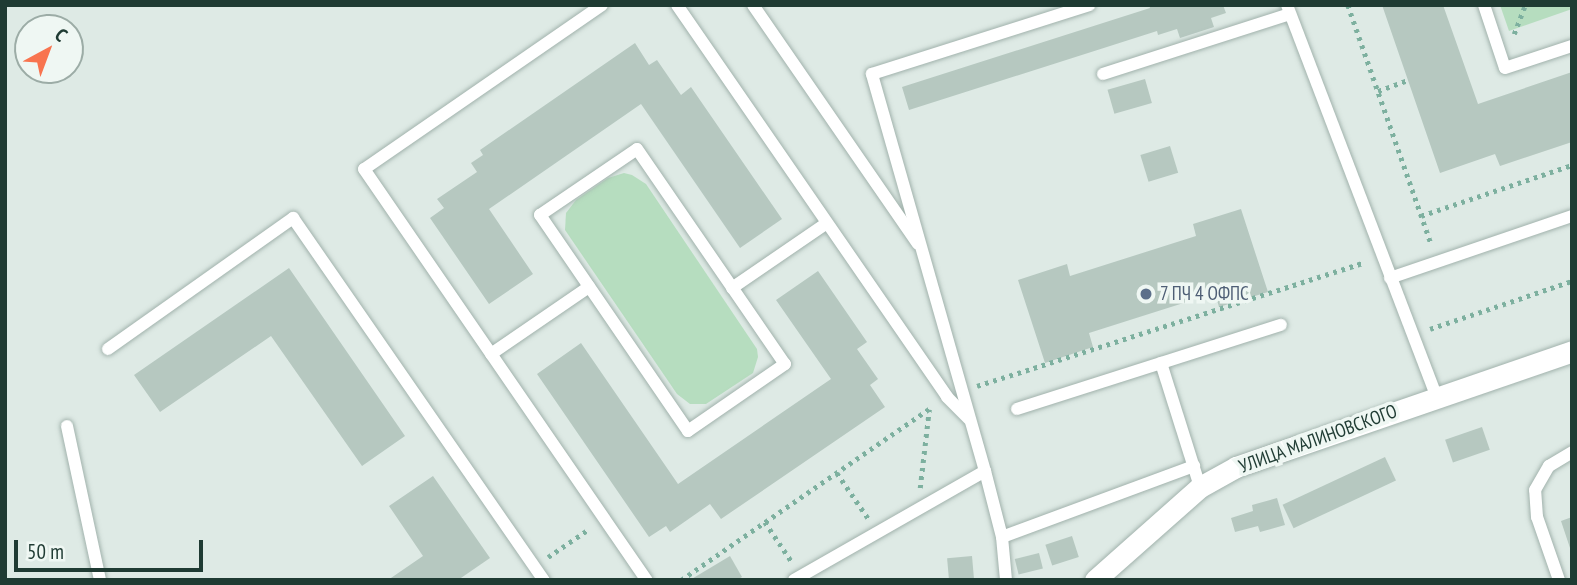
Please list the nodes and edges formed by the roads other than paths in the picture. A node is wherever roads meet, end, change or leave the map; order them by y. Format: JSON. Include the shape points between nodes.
{"nodes":[{"id":1,"x":602,"y":5,"type":"edge"},
{"id":2,"x":677,"y":5,"type":"edge"},
{"id":3,"x":753,"y":5,"type":"edge"},
{"id":4,"x":1089,"y":5,"type":"edge"},
{"id":5,"x":1484,"y":5,"type":"edge"},
{"id":6,"x":1289,"y":10,"type":"edge"},
{"id":7,"x":1572,"y":46,"type":"edge"},
{"id":8,"x":1103,"y":74,"type":"dead end"},
{"id":9,"x":1572,"y":216,"type":"edge"},
{"id":10,"x":827,"y":223,"type":"junction"},
{"id":11,"x":925,"y":255,"type":"junction"},
{"id":12,"x":1390,"y":278,"type":"junction"},
{"id":13,"x":589,"y":287,"type":"junction"},
{"id":14,"x":733,"y":288,"type":"junction"},
{"id":15,"x":1280,"y":325,"type":"dead end"},
{"id":16,"x":108,"y":349,"type":"dead end"},
{"id":17,"x":1572,"y":351,"type":"edge"},
{"id":18,"x":492,"y":354,"type":"junction"},
{"id":19,"x":1161,"y":363,"type":"junction"},
{"id":20,"x":1437,"y":398,"type":"junction"},
{"id":21,"x":1017,"y":409,"type":"dead end"},
{"id":22,"x":971,"y":421,"type":"junction"},
{"id":23,"x":67,"y":426,"type":"dead end"},
{"id":24,"x":1572,"y":452,"type":"edge"},
{"id":25,"x":1194,"y":466,"type":"junction"},
{"id":26,"x":985,"y":471,"type":"junction"},
{"id":27,"x":1200,"y":487,"type":"junction"},
{"id":28,"x":1003,"y":537,"type":"junction"},
{"id":29,"x":798,"y":578,"type":"edge"},
{"id":30,"x":100,"y":580,"type":"edge"},
{"id":31,"x":544,"y":580,"type":"edge"},
{"id":32,"x":647,"y":580,"type":"edge"},
{"id":33,"x":1006,"y":580,"type":"edge"},
{"id":34,"x":1095,"y":580,"type":"edge"},
{"id":35,"x":1559,"y":580,"type":"edge"}],
"edges":[{"from":1,"to":18,"type":"lane","via":[[364,169]]},
{"from":2,"to":10,"type":"lane"},
{"from":3,"to":11,"type":"lane"},
{"from":4,"to":11,"type":"lane","via":[[872,74]]},
{"from":5,"to":7,"type":"lane","via":[[1506,68]]},
{"from":6,"to":8,"type":"lane"},
{"from":6,"to":12,"type":"lane"},
{"from":9,"to":12,"type":"lane"},
{"from":10,"to":14,"type":"lane"},
{"from":10,"to":22,"type":"lane","via":[[947,397]]},
{"from":11,"to":22,"type":"lane"},
{"from":12,"to":20,"type":"lane"},
{"from":13,"to":14,"type":"lane","via":[[540,215],[637,149]]},
{"from":13,"to":14,"type":"lane","via":[[688,431],[785,364]]},
{"from":13,"to":18,"type":"lane"},
{"from":15,"to":19,"type":"lane"},
{"from":16,"to":31,"type":"lane","via":[[293,218]]},
{"from":17,"to":20,"type":"street","name":"УЛИЦА МАЛИНОВСКОГО"},
{"from":18,"to":32,"type":"lane"},
{"from":19,"to":21,"type":"lane"},
{"from":19,"to":25,"type":"lane"},
{"from":20,"to":27,"type":"street","name":"УЛИЦА МАЛИНОВСКОГО","via":[[1276,451]]},
{"from":22,"to":26,"type":"lane"},
{"from":23,"to":30,"type":"lane"},
{"from":24,"to":35,"type":"lane","via":[[1549,466],[1535,490],[1537,517]]},
{"from":25,"to":27,"type":"lane"},
{"from":25,"to":28,"type":"lane"},
{"from":26,"to":28,"type":"lane"},
{"from":26,"to":29,"type":"lane"},
{"from":27,"to":34,"type":"street","name":"УЛИЦА МАЛИНОВСКОГО"},
{"from":28,"to":33,"type":"lane"}]}
